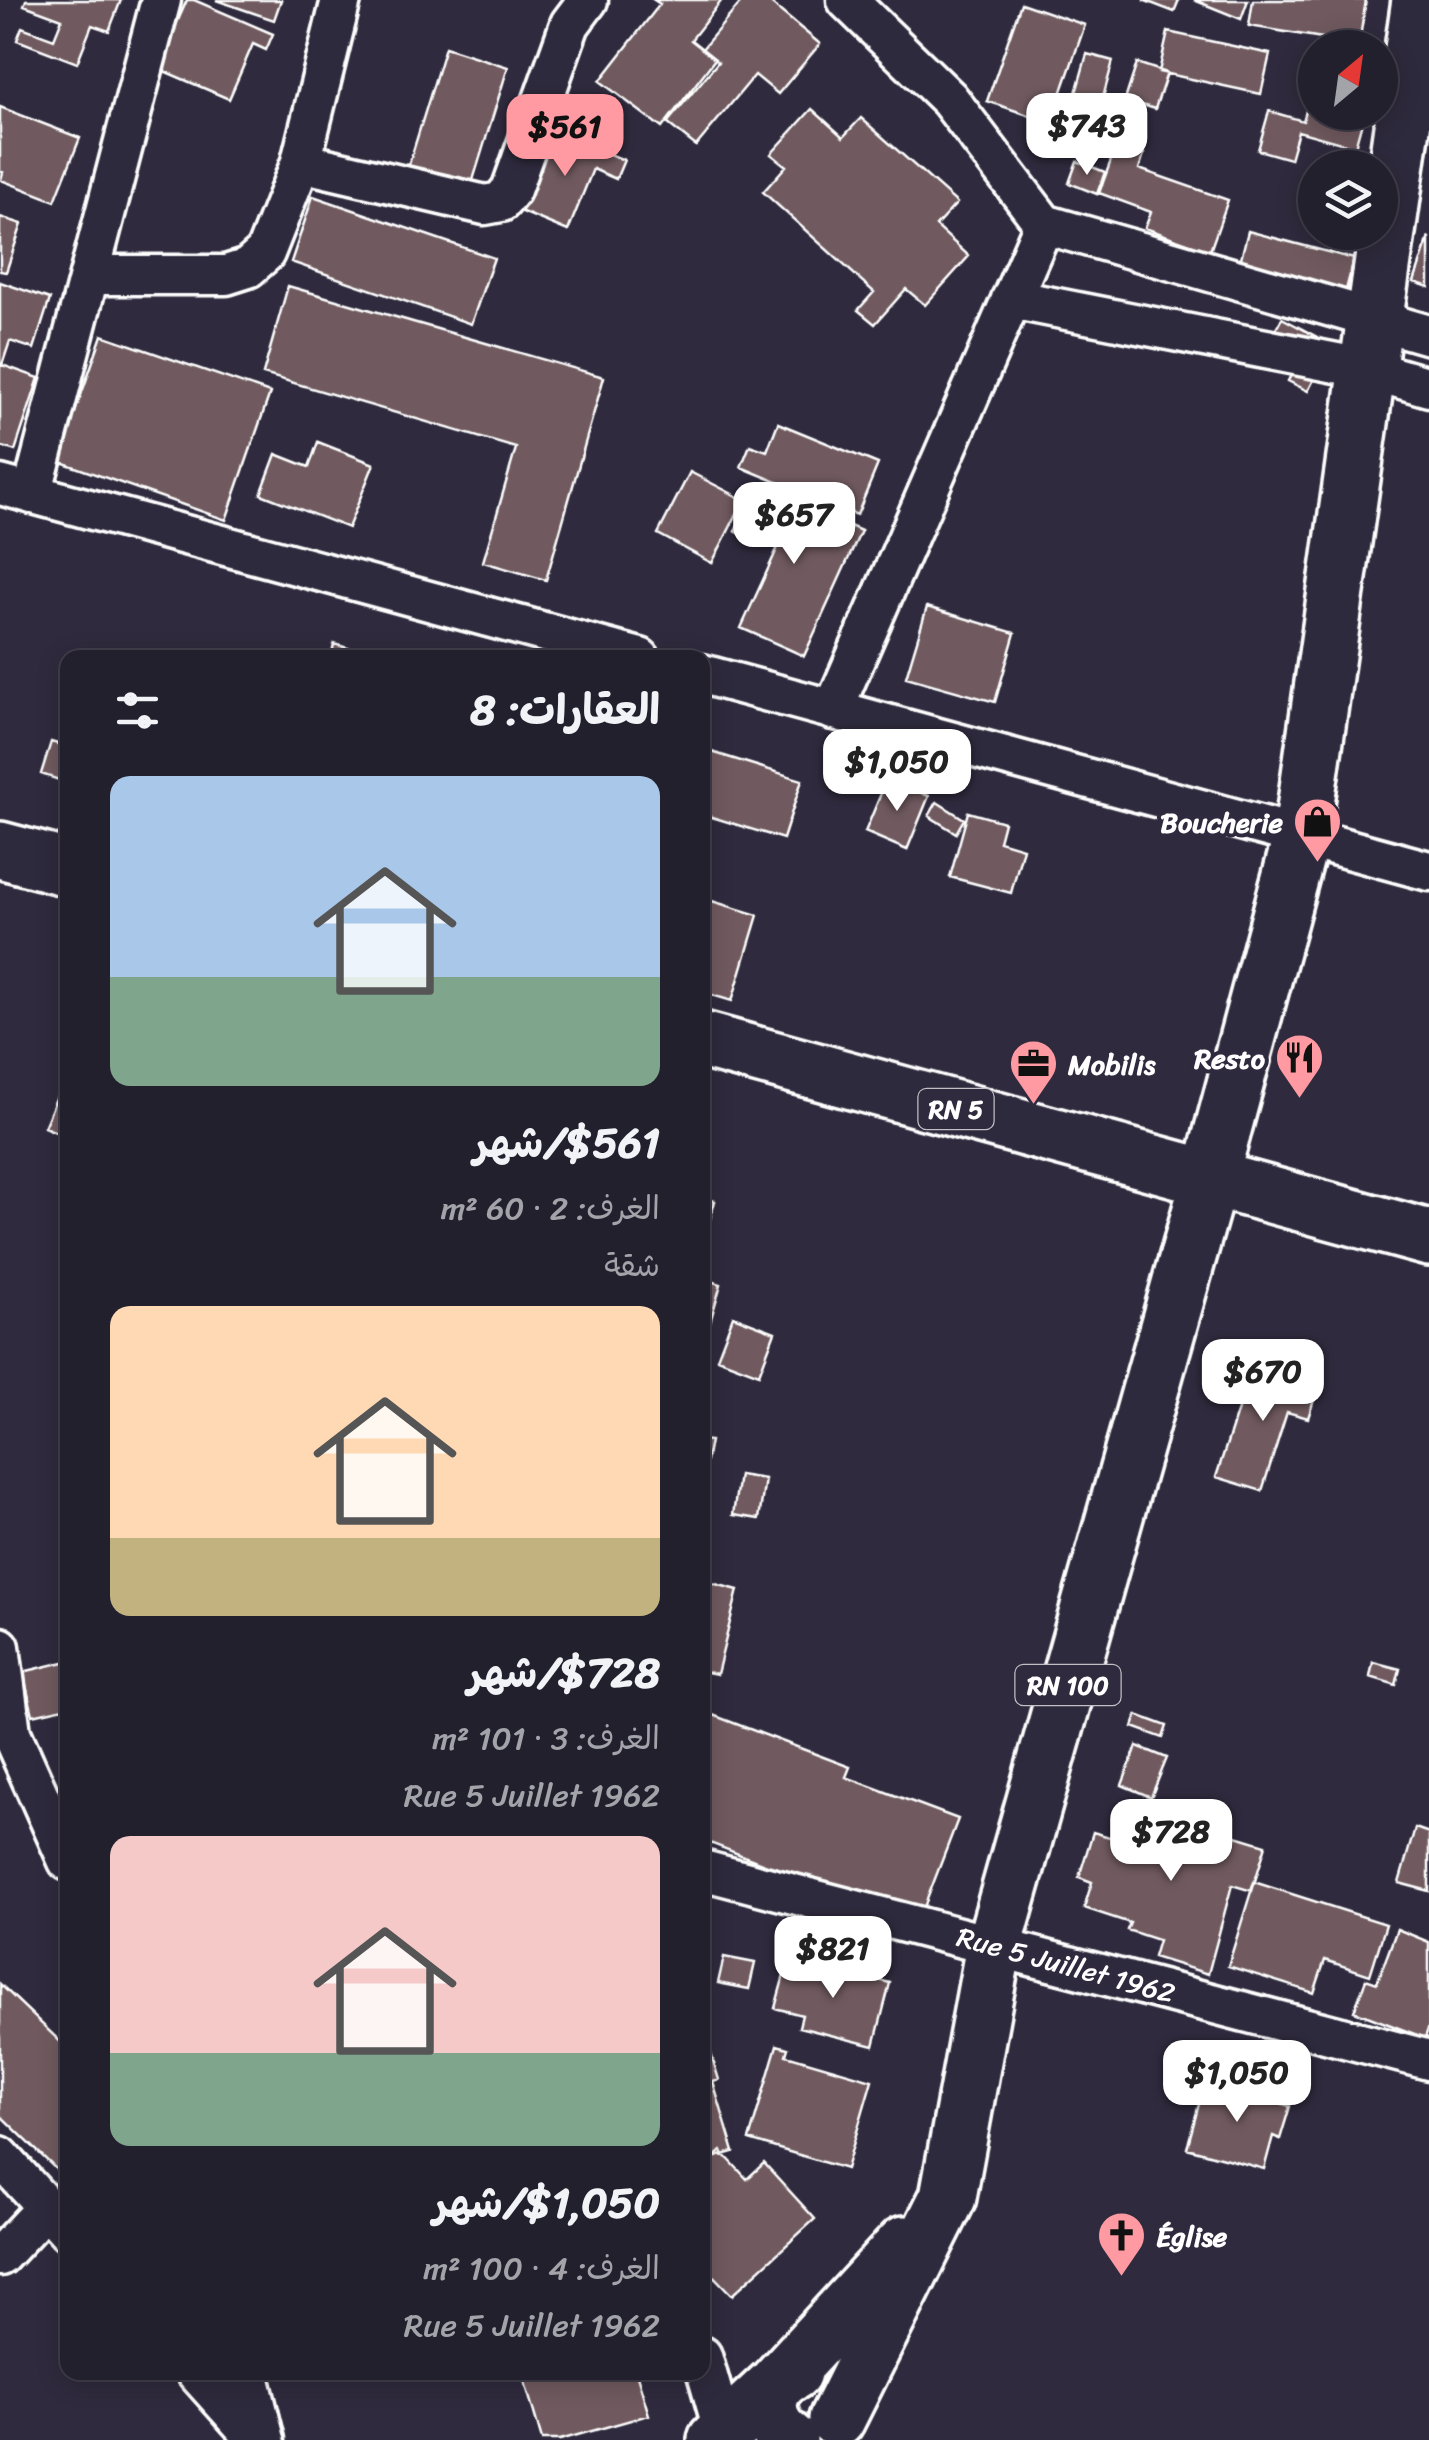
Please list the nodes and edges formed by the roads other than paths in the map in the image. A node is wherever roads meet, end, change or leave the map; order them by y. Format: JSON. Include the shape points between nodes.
{"nodes":[{"id":1,"x":161,"y":0,"type":"edge"},
{"id":2,"x":341,"y":0,"type":"edge"},
{"id":3,"x":588,"y":0,"type":"edge"},
{"id":4,"x":847,"y":0,"type":"edge"},
{"id":5,"x":1420,"y":0,"type":"edge"},
{"id":6,"x":301,"y":162,"type":"junction"},
{"id":7,"x":1044,"y":224,"type":"junction"},
{"id":8,"x":90,"y":275,"type":"junction"},
{"id":9,"x":1011,"y":299,"type":"junction"},
{"id":10,"x":1429,"y":335,"type":"edge"},
{"id":11,"x":1370,"y":345,"type":"junction"},
{"id":12,"x":1429,"y":386,"type":"edge"},
{"id":13,"x":16,"y":489,"type":"edge"},
{"id":14,"x":610,"y":650,"type":"edge"},
{"id":15,"x":710,"y":676,"type":"edge"},
{"id":16,"x":833,"y":710,"type":"junction"},
{"id":17,"x":1301,"y":838,"type":"junction"},
{"id":18,"x":0,"y":850,"type":"edge"},
{"id":19,"x":60,"y":866,"type":"edge"},
{"id":20,"x":1429,"y":871,"type":"edge"},
{"id":21,"x":710,"y":1042,"type":"edge"},
{"id":22,"x":1210,"y":1178,"type":"junction"},
{"id":23,"x":1429,"y":1238,"type":"edge"},
{"id":24,"x":0,"y":1647,"type":"edge"},
{"id":25,"x":60,"y":1843,"type":"edge"},
{"id":26,"x":710,"y":1872,"type":"edge"},
{"id":27,"x":994,"y":1946,"type":"junction"},
{"id":28,"x":1429,"y":2060,"type":"edge"},
{"id":29,"x":0,"y":2156,"type":"edge"},
{"id":30,"x":948,"y":2197,"type":"junction"},
{"id":31,"x":57,"y":2219,"type":"edge"},
{"id":32,"x":0,"y":2256,"type":"edge"},
{"id":33,"x":203,"y":2380,"type":"edge"},
{"id":34,"x":250,"y":2380,"type":"edge"},
{"id":35,"x":708,"y":2380,"type":"edge"},
{"id":36,"x":776,"y":2384,"type":"junction"},
{"id":37,"x":814,"y":2433,"type":"edge"},
{"id":38,"x":722,"y":2438,"type":"edge"},
{"id":39,"x":257,"y":2440,"type":"edge"},
{"id":40,"x":265,"y":2440,"type":"edge"}],
"edges":[{"from":1,"to":8,"type":"street"},
{"from":2,"to":6,"type":"street"},
{"from":3,"to":6,"type":"street","via":[[570,24],[512,190],[501,202],[485,205]]},
{"from":4,"to":7,"type":"street","via":[[949,98]]},
{"from":5,"to":11,"type":"main road"},
{"from":6,"to":8,"type":"street","via":[[264,253],[248,268],[226,274]]},
{"from":7,"to":9,"type":"street"},
{"from":7,"to":11,"type":"street"},
{"from":8,"to":13,"type":"street"},
{"from":9,"to":11,"type":"street"},
{"from":9,"to":16,"type":"street"},
{"from":10,"to":11,"type":"street"},
{"from":11,"to":12,"type":"street"},
{"from":11,"to":17,"type":"main road"},
{"from":13,"to":14,"type":"street"},
{"from":15,"to":16,"type":"street"},
{"from":16,"to":17,"type":"street"},
{"from":17,"to":20,"type":"street"},
{"from":17,"to":22,"type":"main road"},
{"from":18,"to":19,"type":"main road"},
{"from":21,"to":22,"type":"main road","number":"RN 5"},
{"from":22,"to":23,"type":"main road","number":"RN 5"},
{"from":22,"to":27,"type":"main road","number":"RN 100"},
{"from":24,"to":25,"type":"street","via":[[11,1733]]},
{"from":26,"to":27,"type":"street","name":"Rue 5 Juillet 1962"},
{"from":27,"to":28,"type":"street","name":"Rue 5 Juillet 1962"},
{"from":27,"to":30,"type":"main road","number":"RN 100"},
{"from":29,"to":31,"type":"street"},
{"from":30,"to":36,"type":"main road"},
{"from":30,"to":37,"type":"main road"},
{"from":31,"to":32,"type":"street"},
{"from":33,"to":39,"type":"street"},
{"from":34,"to":40,"type":"street"},
{"from":35,"to":38,"type":"street"},
{"from":36,"to":37,"type":"main road","via":[[796,2370],[830,2383],[839,2397]]},
{"from":36,"to":38,"type":"main road"}]}
